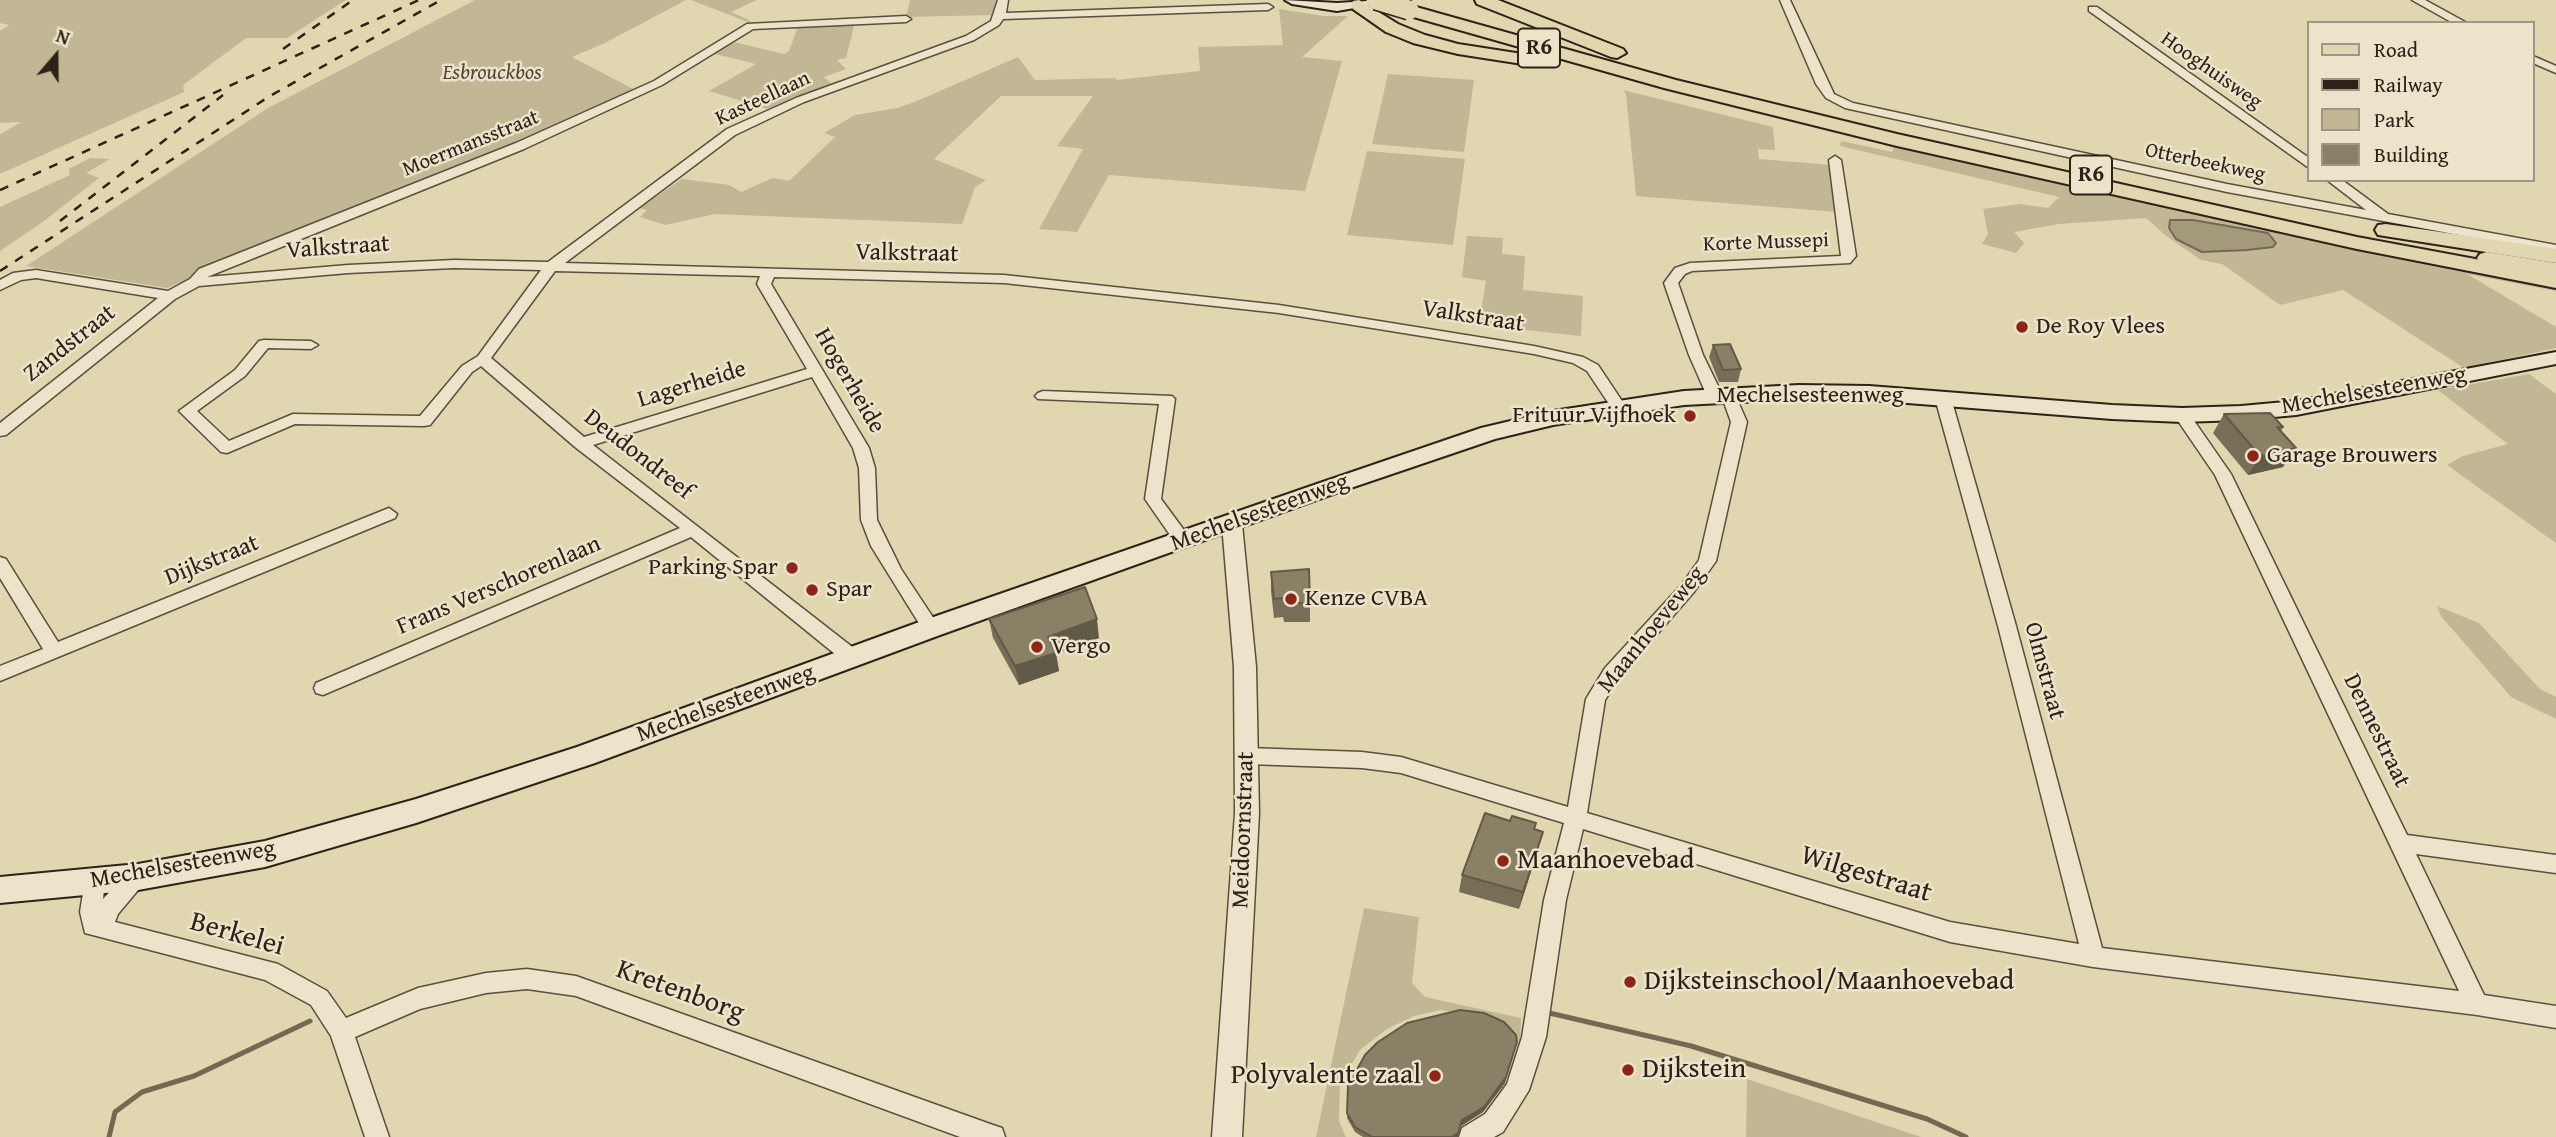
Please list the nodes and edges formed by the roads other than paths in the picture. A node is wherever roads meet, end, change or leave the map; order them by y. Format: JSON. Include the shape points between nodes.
{"nodes":[{"id":1,"x":1003,"y":0,"type":"edge"},
{"id":2,"x":1292,"y":0,"type":"edge"},
{"id":3,"x":1483,"y":0,"type":"edge"},
{"id":4,"x":1784,"y":0,"type":"edge"},
{"id":5,"x":2417,"y":0,"type":"edge"},
{"id":6,"x":1371,"y":2,"type":"edge"},
{"id":7,"x":1407,"y":5,"type":"edge"},
{"id":8,"x":1268,"y":7,"type":"dead end"},
{"id":9,"x":2093,"y":9,"type":"dead end"},
{"id":10,"x":1000,"y":16,"type":"junction"},
{"id":11,"x":906,"y":19,"type":"dead end"},
{"id":12,"x":2458,"y":21,"type":"edge"},
{"id":13,"x":2535,"y":60,"type":"edge"},
{"id":14,"x":2556,"y":70,"type":"edge"},
{"id":15,"x":1695,"y":80,"type":"junction"},
{"id":16,"x":1670,"y":84,"type":"junction"},
{"id":17,"x":1835,"y":160,"type":"dead end"},
{"id":18,"x":2308,"y":163,"type":"edge"},
{"id":19,"x":2336,"y":182,"type":"edge"},
{"id":20,"x":2213,"y":210,"type":"junction"},
{"id":21,"x":2272,"y":212,"type":"junction"},
{"id":22,"x":2389,"y":219,"type":"junction"},
{"id":23,"x":2556,"y":249,"type":"edge"},
{"id":24,"x":2556,"y":256,"type":"edge"},
{"id":25,"x":2487,"y":258,"type":"junction"},
{"id":26,"x":551,"y":267,"type":"junction"},
{"id":27,"x":2556,"y":270,"type":"edge"},
{"id":28,"x":768,"y":274,"type":"junction"},
{"id":29,"x":2556,"y":281,"type":"edge"},
{"id":30,"x":196,"y":282,"type":"junction"},
{"id":31,"x":0,"y":286,"type":"edge"},
{"id":32,"x":170,"y":296,"type":"junction"},
{"id":33,"x":311,"y":345,"type":"dead end"},
{"id":34,"x":484,"y":358,"type":"junction"},
{"id":35,"x":2556,"y":358,"type":"edge"},
{"id":36,"x":816,"y":370,"type":"junction"},
{"id":37,"x":1722,"y":395,"type":"junction"},
{"id":38,"x":1043,"y":396,"type":"dead end"},
{"id":39,"x":1943,"y":398,"type":"junction"},
{"id":40,"x":1618,"y":407,"type":"junction"},
{"id":41,"x":2182,"y":415,"type":"junction"},
{"id":42,"x":0,"y":431,"type":"edge"},
{"id":43,"x":581,"y":443,"type":"junction"},
{"id":44,"x":389,"y":514,"type":"dead end"},
{"id":45,"x":1232,"y":524,"type":"junction"},
{"id":46,"x":693,"y":528,"type":"junction"},
{"id":47,"x":1183,"y":541,"type":"junction"},
{"id":48,"x":0,"y":563,"type":"edge"},
{"id":49,"x":931,"y":628,"type":"junction"},
{"id":50,"x":54,"y":651,"type":"junction"},
{"id":51,"x":853,"y":658,"type":"junction"},
{"id":52,"x":0,"y":674,"type":"edge"},
{"id":53,"x":323,"y":688,"type":"dead end"},
{"id":54,"x":1248,"y":756,"type":"junction"},
{"id":55,"x":1574,"y":816,"type":"junction"},
{"id":56,"x":2400,"y":843,"type":"junction"},
{"id":57,"x":2556,"y":864,"type":"edge"},
{"id":58,"x":138,"y":877,"type":"junction"},
{"id":59,"x":94,"y":881,"type":"junction"},
{"id":60,"x":0,"y":890,"type":"edge"},
{"id":61,"x":109,"y":930,"type":"junction"},
{"id":62,"x":2093,"y":957,"type":"junction"},
{"id":63,"x":2477,"y":1004,"type":"junction"},
{"id":64,"x":2556,"y":1017,"type":"edge"},
{"id":65,"x":341,"y":1031,"type":"junction"},
{"id":66,"x":377,"y":1137,"type":"edge"},
{"id":67,"x":993,"y":1137,"type":"edge"},
{"id":68,"x":1227,"y":1137,"type":"edge"},
{"id":69,"x":1471,"y":1137,"type":"edge"}],
"edges":[{"from":1,"to":10,"type":"street"},
{"from":2,"to":6,"type":"main road","via":[[1327,7]]},
{"from":3,"to":15,"type":"highway"},
{"from":4,"to":22,"type":"street","name":"Otterbeekweg","via":[[1822,84],[1830,96],[1849,106]]},
{"from":5,"to":12,"type":"street"},
{"from":6,"to":7,"type":"highway","number":"R6","bridge":true},
{"from":6,"to":16,"type":"highway","via":[[1392,28],[1458,49]]},
{"from":7,"to":15,"type":"highway","number":"R6"},
{"from":7,"to":16,"type":"highway","number":"R6"},
{"from":8,"to":10,"type":"street"},
{"from":9,"to":18,"type":"street","name":"Hooghuisweg"},
{"from":10,"to":26,"type":"street","name":"Kasteellaan","via":[[970,38],[800,100],[731,132]]},
{"from":11,"to":30,"type":"street","name":"Moermansstraat","via":[[754,25],[645,88],[504,153],[204,272]]},
{"from":13,"to":14,"type":"street"},
{"from":15,"to":21,"type":"highway","number":"R6","via":[[2033,162]]},
{"from":16,"to":20,"type":"highway","number":"R6"},
{"from":17,"to":37,"type":"street","name":"Korte Mussepi","via":[[1849,256],[1845,260],[1690,267],[1671,283],[1690,342]]},
{"from":19,"to":22,"type":"street"},
{"from":20,"to":25,"type":"highway","number":"R6"},
{"from":20,"to":29,"type":"highway"},
{"from":21,"to":24,"type":"highway"},
{"from":21,"to":25,"type":"highway","number":"R6"},
{"from":22,"to":23,"type":"street","name":"Otterbeekweg"},
{"from":25,"to":27,"type":"main road","number":"R6"},
{"from":26,"to":28,"type":"street","name":"Valkstraat"},
{"from":26,"to":30,"type":"street","name":"Valkstraat","via":[[441,265]]},
{"from":26,"to":34,"type":"street"},
{"from":28,"to":36,"type":"street","name":"Hogerheide","via":[[764,284]]},
{"from":28,"to":40,"type":"street","name":"Valkstraat","via":[[1004,279],[1292,311],[1578,360],[1593,368]]},
{"from":30,"to":32,"type":"street","name":"Valkstraat"},
{"from":31,"to":32,"type":"street","via":[[18,276],[36,274]]},
{"from":32,"to":42,"type":"street","name":"Zandstraat"},
{"from":33,"to":34,"type":"street","via":[[264,344],[240,373],[187,411],[227,448],[293,419],[424,421],[467,369]]},
{"from":34,"to":43,"type":"street","name":"Deudondreef"},
{"from":35,"to":41,"type":"main road","name":"Mechelsesteenweg","via":[[2296,408]]},
{"from":36,"to":43,"type":"street","name":"Lagerheide"},
{"from":36,"to":49,"type":"street","name":"Hogerheide","via":[[861,448],[867,468],[869,520],[894,572]]},
{"from":37,"to":39,"type":"main road","name":"Mechelsesteenweg","via":[[1813,392]]},
{"from":37,"to":40,"type":"main road","name":"Mechelsesteenweg"},
{"from":37,"to":55,"type":"street","name":"Maanhoeveweg","via":[[1739,422],[1707,561],[1612,673],[1596,699]]},
{"from":38,"to":47,"type":"street","via":[[1167,399],[1153,499]]},
{"from":39,"to":41,"type":"main road","name":"Mechelsesteenweg"},
{"from":39,"to":62,"type":"street","name":"Olmstraat"},
{"from":40,"to":45,"type":"main road","name":"Mechelsesteenweg","via":[[1489,433]]},
{"from":41,"to":56,"type":"street","name":"Dennestraat","via":[[2223,474]]},
{"from":43,"to":46,"type":"street","name":"Deudondreef"},
{"from":44,"to":50,"type":"street","name":"Dijkstraat"},
{"from":45,"to":47,"type":"main road","name":"Mechelsesteenweg"},
{"from":45,"to":54,"type":"street","name":"Meidoornstraat"},
{"from":46,"to":51,"type":"street","name":"Deudondreef"},
{"from":46,"to":53,"type":"street","name":"Frans Verschorenlaan"},
{"from":47,"to":49,"type":"main road","name":"Mechelsesteenweg"},
{"from":48,"to":50,"type":"street"},
{"from":49,"to":51,"type":"main road","name":"Mechelsesteenweg"},
{"from":50,"to":52,"type":"street"},
{"from":51,"to":58,"type":"main road","name":"Mechelsesteenweg","via":[[416,811],[265,854]]},
{"from":54,"to":55,"type":"street","name":"Wilgestraat","via":[[1401,765]]},
{"from":54,"to":68,"type":"street","name":"Meidoornstraat"},
{"from":55,"to":62,"type":"street","name":"Wilgestraat","via":[[1950,932]]},
{"from":55,"to":69,"type":"street","name":"Maanhoeveweg","via":[[1526,1063],[1517,1090],[1494,1122]]},
{"from":56,"to":57,"type":"street"},
{"from":56,"to":63,"type":"street","name":"Dennestraat"},
{"from":58,"to":59,"type":"main road","name":"Mechelsesteenweg"},
{"from":58,"to":61,"type":"street","via":[[107,909],[104,923]]},
{"from":59,"to":60,"type":"main road","name":"Mechelsesteenweg"},
{"from":59,"to":61,"type":"street","via":[[93,926]]},
{"from":61,"to":65,"type":"street","name":"Berkelei","via":[[270,971],[319,998]]},
{"from":62,"to":63,"type":"street","name":"Wilgestraat"},
{"from":63,"to":64,"type":"street"},
{"from":65,"to":66,"type":"street","name":"Berkelei"},
{"from":65,"to":67,"type":"street","name":"Kretenborg","via":[[418,999],[486,983],[527,979],[576,986]]}]}
